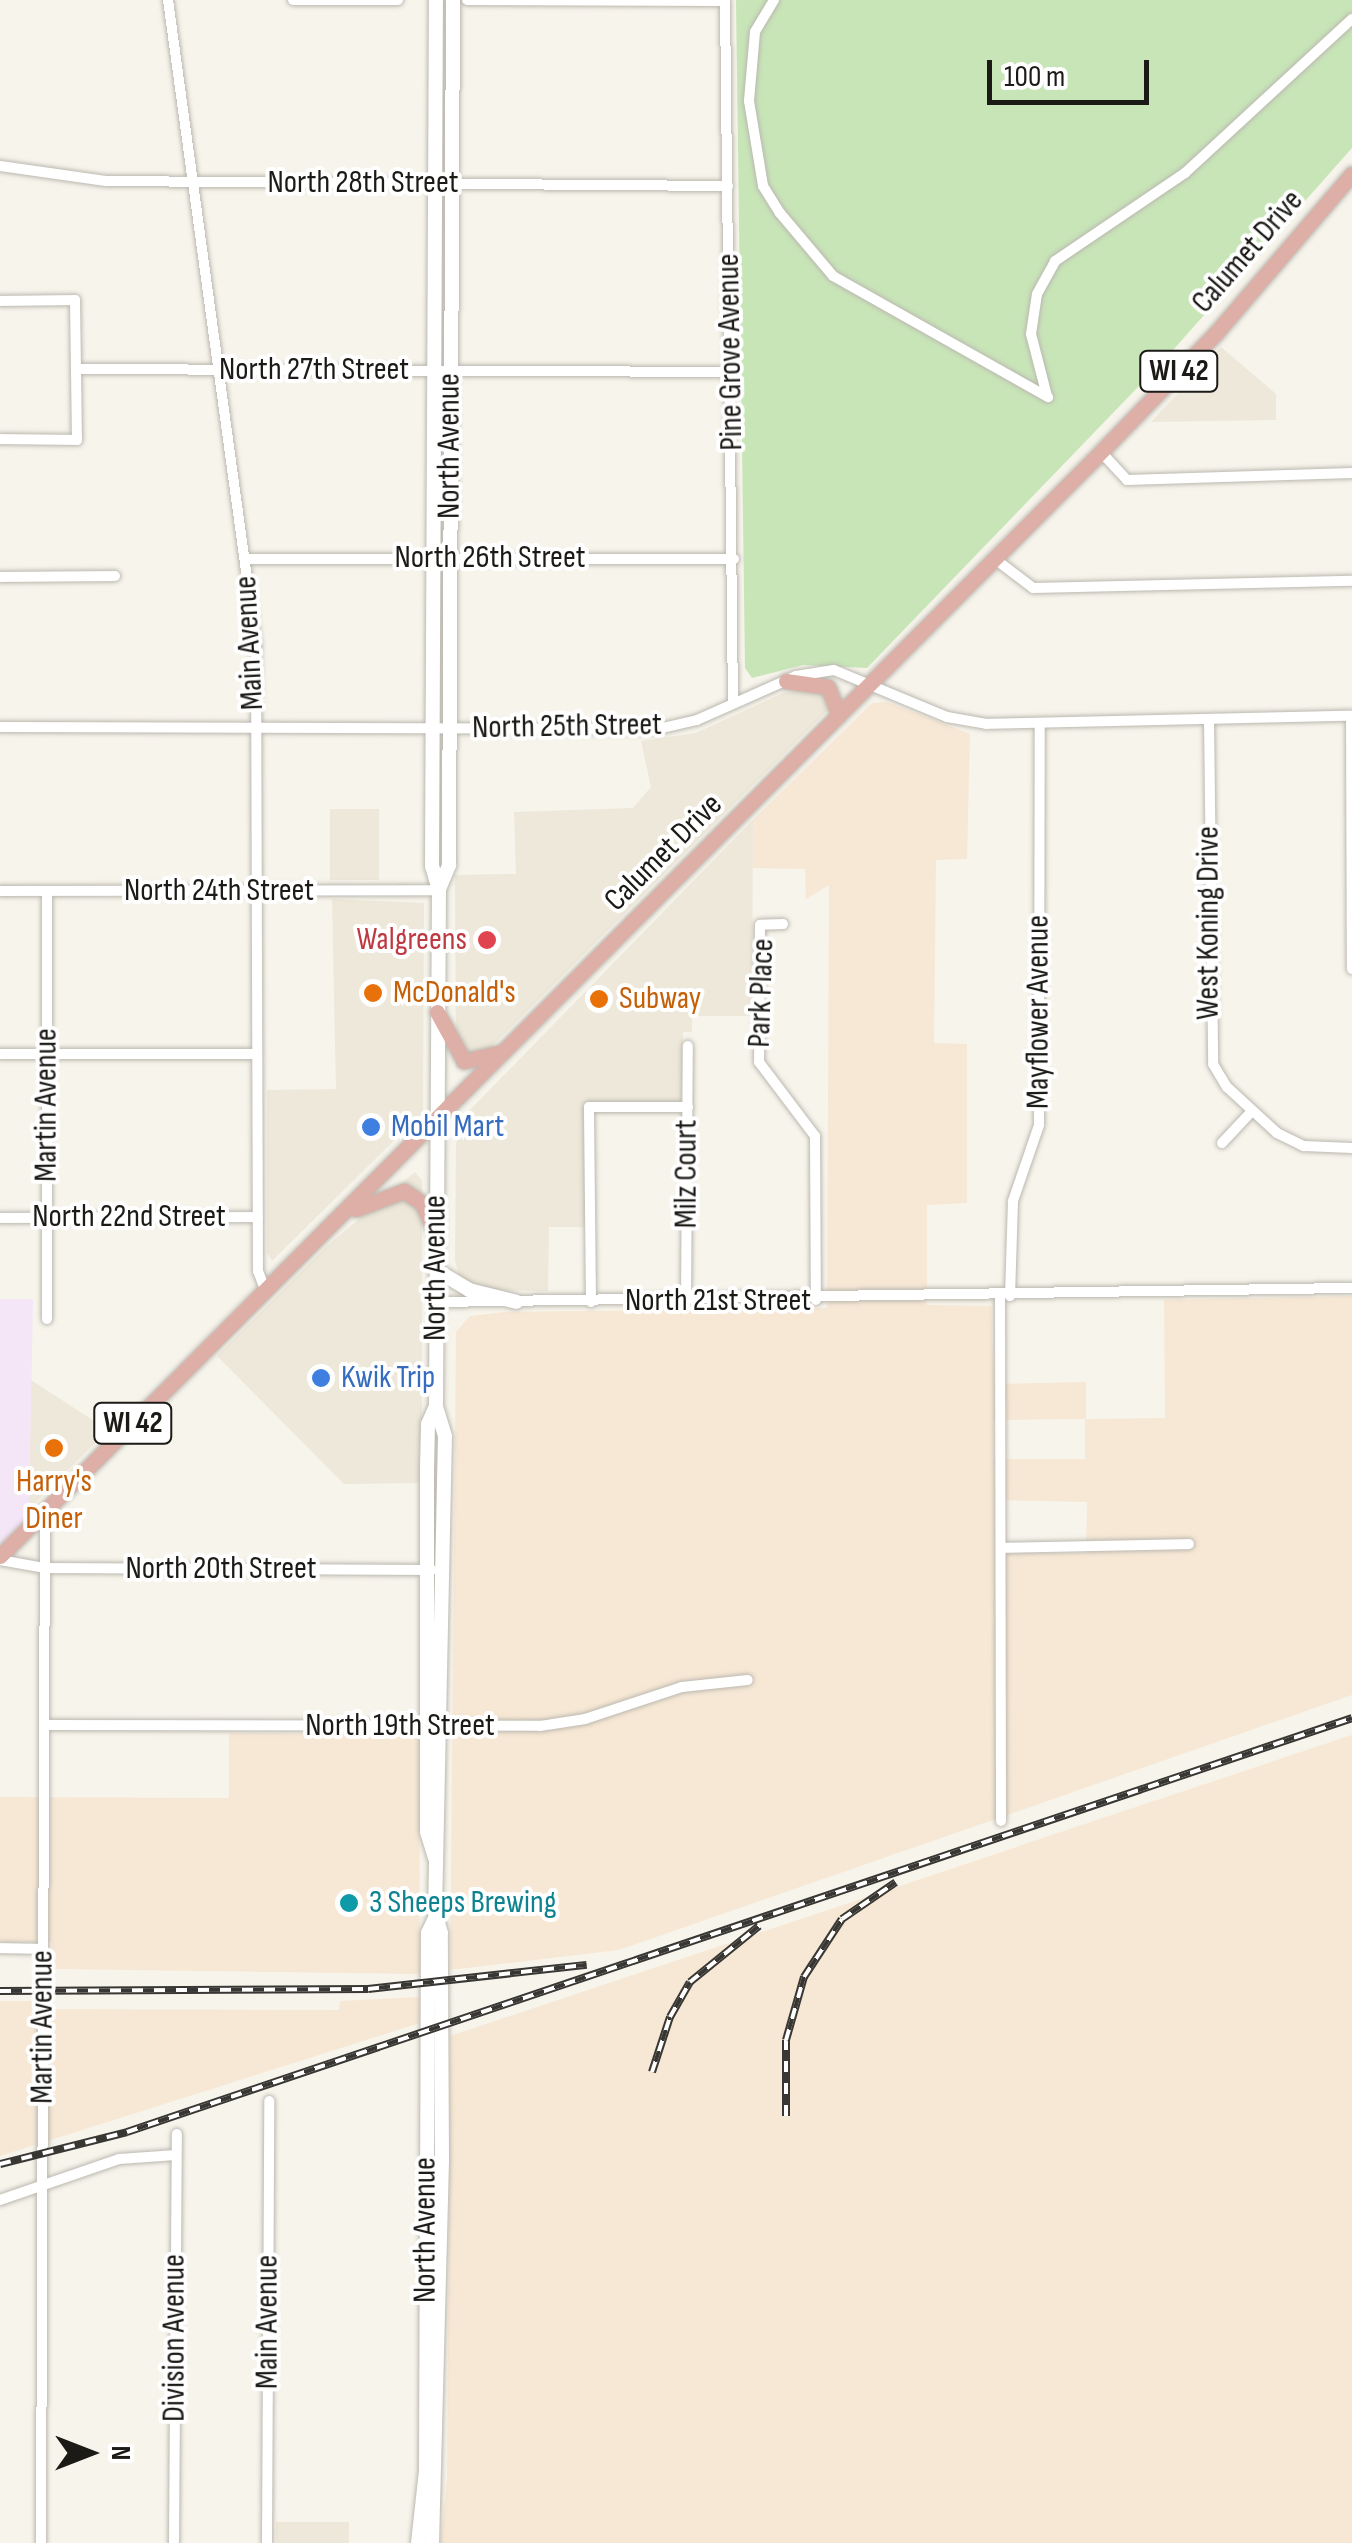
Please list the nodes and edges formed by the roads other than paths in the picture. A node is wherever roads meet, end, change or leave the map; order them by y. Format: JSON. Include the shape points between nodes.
{"nodes":[{"id":1,"x":168,"y":0,"type":"edge"},
{"id":2,"x":292,"y":0,"type":"edge"},
{"id":3,"x":398,"y":0,"type":"edge"},
{"id":4,"x":436,"y":0,"type":"edge"},
{"id":5,"x":453,"y":0,"type":"edge"},
{"id":6,"x":468,"y":0,"type":"edge"},
{"id":7,"x":774,"y":0,"type":"edge"},
{"id":8,"x":725,"y":1,"type":"edge"},
{"id":9,"x":1352,"y":19,"type":"edge"},
{"id":10,"x":0,"y":166,"type":"edge"},
{"id":11,"x":1352,"y":174,"type":"edge"},
{"id":12,"x":196,"y":183,"type":"junction"},
{"id":13,"x":434,"y":183,"type":"junction"},
{"id":14,"x":452,"y":183,"type":"junction"},
{"id":15,"x":728,"y":186,"type":"junction"},
{"id":16,"x":0,"y":302,"type":"edge"},
{"id":17,"x":76,"y":369,"type":"junction"},
{"id":18,"x":433,"y":369,"type":"junction"},
{"id":19,"x":221,"y":370,"type":"junction"},
{"id":20,"x":451,"y":370,"type":"junction"},
{"id":21,"x":732,"y":372,"type":"junction"},
{"id":22,"x":0,"y":440,"type":"edge"},
{"id":23,"x":1101,"y":452,"type":"junction"},
{"id":24,"x":1352,"y":473,"type":"edge"},
{"id":25,"x":245,"y":558,"type":"junction"},
{"id":26,"x":432,"y":558,"type":"junction"},
{"id":27,"x":450,"y":558,"type":"junction"},
{"id":28,"x":995,"y":558,"type":"junction"},
{"id":29,"x":734,"y":559,"type":"junction"},
{"id":30,"x":115,"y":576,"type":"dead end"},
{"id":31,"x":0,"y":577,"type":"edge"},
{"id":32,"x":1352,"y":580,"type":"edge"},
{"id":33,"x":786,"y":680,"type":"junction"},
{"id":34,"x":872,"y":682,"type":"junction"},
{"id":35,"x":733,"y":703,"type":"junction"},
{"id":36,"x":839,"y":715,"type":"junction"},
{"id":37,"x":1351,"y":716,"type":"edge"},
{"id":38,"x":1210,"y":719,"type":"junction"},
{"id":39,"x":1040,"y":723,"type":"junction"},
{"id":40,"x":0,"y":727,"type":"edge"},
{"id":41,"x":255,"y":729,"type":"junction"},
{"id":42,"x":432,"y":729,"type":"junction"},
{"id":43,"x":449,"y":729,"type":"junction"},
{"id":44,"x":439,"y":890,"type":"junction"},
{"id":45,"x":0,"y":891,"type":"edge"},
{"id":46,"x":48,"y":891,"type":"junction"},
{"id":47,"x":256,"y":891,"type":"junction"},
{"id":48,"x":783,"y":924,"type":"dead end"},
{"id":49,"x":1352,"y":968,"type":"edge"},
{"id":50,"x":437,"y":1012,"type":"junction"},
{"id":51,"x":519,"y":1040,"type":"junction"},
{"id":52,"x":688,"y":1046,"type":"dead end"},
{"id":53,"x":0,"y":1054,"type":"edge"},
{"id":54,"x":47,"y":1054,"type":"junction"},
{"id":55,"x":257,"y":1054,"type":"junction"},
{"id":56,"x":688,"y":1107,"type":"junction"},
{"id":57,"x":1252,"y":1111,"type":"junction"},
{"id":58,"x":436,"y":1124,"type":"junction"},
{"id":59,"x":1222,"y":1143,"type":"dead end"},
{"id":60,"x":1352,"y":1148,"type":"edge"},
{"id":61,"x":343,"y":1214,"type":"junction"},
{"id":62,"x":258,"y":1217,"type":"junction"},
{"id":63,"x":0,"y":1218,"type":"edge"},
{"id":64,"x":47,"y":1218,"type":"junction"},
{"id":65,"x":436,"y":1235,"type":"junction"},
{"id":66,"x":436,"y":1270,"type":"junction"},
{"id":67,"x":1352,"y":1288,"type":"edge"},
{"id":68,"x":266,"y":1289,"type":"junction"},
{"id":69,"x":1005,"y":1296,"type":"junction"},
{"id":70,"x":816,"y":1300,"type":"junction"},
{"id":71,"x":436,"y":1302,"type":"junction"},
{"id":72,"x":518,"y":1302,"type":"junction"},
{"id":73,"x":591,"y":1302,"type":"junction"},
{"id":74,"x":686,"y":1302,"type":"junction"},
{"id":75,"x":47,"y":1318,"type":"dead end"},
{"id":76,"x":46,"y":1510,"type":"junction"},
{"id":77,"x":1189,"y":1544,"type":"dead end"},
{"id":78,"x":1000,"y":1548,"type":"junction"},
{"id":79,"x":0,"y":1558,"type":"edge"},
{"id":80,"x":45,"y":1568,"type":"junction"},
{"id":81,"x":435,"y":1570,"type":"junction"},
{"id":82,"x":748,"y":1680,"type":"dead end"},
{"id":83,"x":44,"y":1724,"type":"junction"},
{"id":84,"x":435,"y":1726,"type":"junction"},
{"id":85,"x":1001,"y":1821,"type":"dead end"},
{"id":86,"x":435,"y":1918,"type":"junction"},
{"id":87,"x":0,"y":1948,"type":"edge"},
{"id":88,"x":44,"y":1949,"type":"junction"},
{"id":89,"x":269,"y":2101,"type":"dead end"},
{"id":90,"x":177,"y":2134,"type":"dead end"},
{"id":91,"x":176,"y":2155,"type":"junction"},
{"id":92,"x":43,"y":2184,"type":"junction"},
{"id":93,"x":0,"y":2200,"type":"edge"},
{"id":94,"x":41,"y":2543,"type":"edge"},
{"id":95,"x":174,"y":2543,"type":"edge"},
{"id":96,"x":267,"y":2543,"type":"edge"},
{"id":97,"x":418,"y":2543,"type":"edge"},
{"id":98,"x":432,"y":2543,"type":"edge"}],
"edges":[{"from":1,"to":12,"type":"street","name":"Main Avenue"},
{"from":2,"to":3,"type":"street"},
{"from":4,"to":13,"type":"main road","name":"North Avenue"},
{"from":5,"to":14,"type":"main road","name":"North Avenue"},
{"from":6,"to":8,"type":"street"},
{"from":7,"to":9,"type":"street","via":[[754,32],[749,102],[762,186],[780,213],[833,276],[1048,396],[1031,334],[1037,294],[1055,261],[1185,173]]},
{"from":8,"to":15,"type":"street","name":"Pine Grove Avenue"},
{"from":10,"to":12,"type":"street","name":"North 28th Street","via":[[106,181]]},
{"from":11,"to":23,"type":"main road","name":"Calumet Drive","number":"WI 42","via":[[1216,333]]},
{"from":12,"to":13,"type":"street","name":"North 28th Street"},
{"from":12,"to":19,"type":"street","name":"Main Avenue"},
{"from":13,"to":14,"type":"street","name":"North 28th Street"},
{"from":13,"to":18,"type":"main road","name":"North Avenue"},
{"from":14,"to":15,"type":"street","name":"North 28th Street"},
{"from":14,"to":20,"type":"main road","name":"North Avenue"},
{"from":15,"to":21,"type":"street","name":"Pine Grove Avenue"},
{"from":16,"to":17,"type":"street","via":[[75,300]]},
{"from":17,"to":19,"type":"street","name":"North 27th Street"},
{"from":17,"to":22,"type":"street","via":[[78,440]]},
{"from":18,"to":19,"type":"street","name":"North 27th Street"},
{"from":18,"to":20,"type":"street","name":"North 27th Street"},
{"from":18,"to":26,"type":"main road","name":"North Avenue"},
{"from":19,"to":25,"type":"street","name":"Main Avenue"},
{"from":20,"to":21,"type":"street","name":"North 27th Street"},
{"from":20,"to":27,"type":"main road","name":"North Avenue"},
{"from":21,"to":29,"type":"street","name":"Pine Grove Avenue"},
{"from":23,"to":24,"type":"street","via":[[1127,480]]},
{"from":23,"to":28,"type":"main road","name":"Calumet Drive","number":"WI 42"},
{"from":25,"to":26,"type":"street","name":"North 26th Street"},
{"from":25,"to":41,"type":"street","name":"Main Avenue","via":[[256,644]]},
{"from":26,"to":27,"type":"street","name":"North 26th Street"},
{"from":26,"to":42,"type":"main road","name":"North Avenue"},
{"from":27,"to":29,"type":"street","name":"North 26th Street"},
{"from":27,"to":43,"type":"main road","name":"North Avenue"},
{"from":28,"to":32,"type":"street","via":[[1033,588]]},
{"from":28,"to":34,"type":"main road","name":"Calumet Drive","number":"WI 42"},
{"from":29,"to":35,"type":"street","name":"Pine Grove Avenue"},
{"from":30,"to":31,"type":"street"},
{"from":33,"to":34,"type":"street","name":"North 25th Street","via":[[834,670]]},
{"from":33,"to":35,"type":"street","name":"North 25th Street"},
{"from":33,"to":36,"type":"main road","via":[[828,687]]},
{"from":34,"to":36,"type":"main road","name":"Calumet Drive","number":"WI 42"},
{"from":34,"to":39,"type":"street","name":"North 25th Street","via":[[947,717]]},
{"from":35,"to":43,"type":"street","name":"North 25th Street","via":[[658,729]]},
{"from":36,"to":51,"type":"main road","name":"Calumet Drive","number":"WI 42"},
{"from":37,"to":38,"type":"street","name":"North 25th Street"},
{"from":37,"to":49,"type":"street"},
{"from":38,"to":39,"type":"street","name":"North 25th Street"},
{"from":38,"to":57,"type":"street","name":"West Koning Drive","via":[[1210,1051],[1219,1076]]},
{"from":39,"to":69,"type":"street","name":"Mayflower Avenue","via":[[1039,1125],[1012,1201]]},
{"from":40,"to":41,"type":"street","name":"North 25th Street"},
{"from":41,"to":42,"type":"street","name":"North 25th Street"},
{"from":41,"to":47,"type":"street","name":"Main Avenue"},
{"from":42,"to":43,"type":"street","name":"North 25th Street"},
{"from":42,"to":44,"type":"main road","name":"North Avenue","via":[[432,866]]},
{"from":43,"to":44,"type":"main road","name":"North Avenue","via":[[449,865]]},
{"from":44,"to":47,"type":"street","name":"North 24th Street"},
{"from":44,"to":50,"type":"main road","name":"North Avenue"},
{"from":45,"to":46,"type":"street","name":"North 24th Street"},
{"from":46,"to":47,"type":"street","name":"North 24th Street"},
{"from":46,"to":54,"type":"street","name":"Martin Avenue"},
{"from":47,"to":55,"type":"street","name":"Main Avenue"},
{"from":48,"to":70,"type":"street","name":"Park Place","via":[[760,924],[759,1062],[815,1136]]},
{"from":50,"to":51,"type":"main road","via":[[464,1061],[492,1057]]},
{"from":50,"to":58,"type":"main road","name":"North Avenue"},
{"from":51,"to":58,"type":"main road","name":"Calumet Drive","number":"WI 42"},
{"from":52,"to":56,"type":"street","name":"Milz Court"},
{"from":53,"to":54,"type":"street"},
{"from":54,"to":55,"type":"street"},
{"from":54,"to":64,"type":"street","name":"Martin Avenue"},
{"from":55,"to":62,"type":"street","name":"Main Avenue"},
{"from":56,"to":73,"type":"street","via":[[590,1107]]},
{"from":56,"to":74,"type":"street","name":"Milz Court"},
{"from":57,"to":59,"type":"street"},
{"from":57,"to":60,"type":"street","name":"West Koning Drive","via":[[1291,1142]]},
{"from":58,"to":61,"type":"main road","name":"Calumet Drive","number":"WI 42"},
{"from":58,"to":65,"type":"main road","name":"North Avenue"},
{"from":61,"to":65,"type":"main road","via":[[404,1192],[422,1203]]},
{"from":61,"to":68,"type":"main road","name":"Calumet Drive","number":"WI 42"},
{"from":62,"to":64,"type":"street","name":"North 22nd Street"},
{"from":62,"to":68,"type":"street","name":"Main Avenue","via":[[258,1272]]},
{"from":63,"to":64,"type":"street","name":"North 22nd Street"},
{"from":64,"to":75,"type":"street","name":"Martin Avenue"},
{"from":65,"to":66,"type":"main road","name":"North Avenue"},
{"from":66,"to":71,"type":"main road","name":"North Avenue"},
{"from":66,"to":72,"type":"main road","via":[[469,1290]]},
{"from":67,"to":69,"type":"street","name":"North 21st Street"},
{"from":68,"to":76,"type":"main road","name":"Calumet Drive","number":"WI 42"},
{"from":69,"to":70,"type":"street","name":"North 21st Street"},
{"from":69,"to":78,"type":"street","name":"Mayflower Avenue"},
{"from":70,"to":74,"type":"street","name":"North 21st Street"},
{"from":71,"to":72,"type":"street","name":"North 21st Street"},
{"from":71,"to":81,"type":"main road","name":"North Avenue","via":[[436,1406],[444,1431]]},
{"from":72,"to":73,"type":"street","name":"North 21st Street"},
{"from":73,"to":74,"type":"street","name":"North 21st Street"},
{"from":76,"to":79,"type":"main road","name":"Calumet Drive","number":"WI 42"},
{"from":76,"to":80,"type":"street","name":"Martin Avenue"},
{"from":77,"to":78,"type":"street"},
{"from":78,"to":85,"type":"street","name":"Mayflower Avenue"},
{"from":79,"to":80,"type":"street","name":"North 20th Street"},
{"from":80,"to":81,"type":"street","name":"North 20th Street"},
{"from":80,"to":83,"type":"street","name":"Martin Avenue"},
{"from":81,"to":84,"type":"main road","name":"North Avenue"},
{"from":82,"to":84,"type":"street","name":"North 19th Street","via":[[682,1686],[560,1724]]},
{"from":83,"to":84,"type":"street","name":"North 19th Street"},
{"from":83,"to":88,"type":"street","name":"Martin Avenue"},
{"from":84,"to":86,"type":"main road","name":"North Avenue"},
{"from":86,"to":97,"type":"main road","name":"North Avenue","via":[[428,1932],[425,2488]]},
{"from":86,"to":98,"type":"main road","name":"North Avenue","via":[[441,1932],[442,2160]]},
{"from":87,"to":88,"type":"street"},
{"from":88,"to":92,"type":"street","name":"Martin Avenue"},
{"from":89,"to":96,"type":"street","name":"Main Avenue"},
{"from":90,"to":91,"type":"street","name":"Division Avenue"},
{"from":91,"to":92,"type":"street","via":[[120,2159]]},
{"from":91,"to":95,"type":"street","name":"Division Avenue"},
{"from":92,"to":93,"type":"street"},
{"from":92,"to":94,"type":"street","name":"Martin Avenue"}]}
